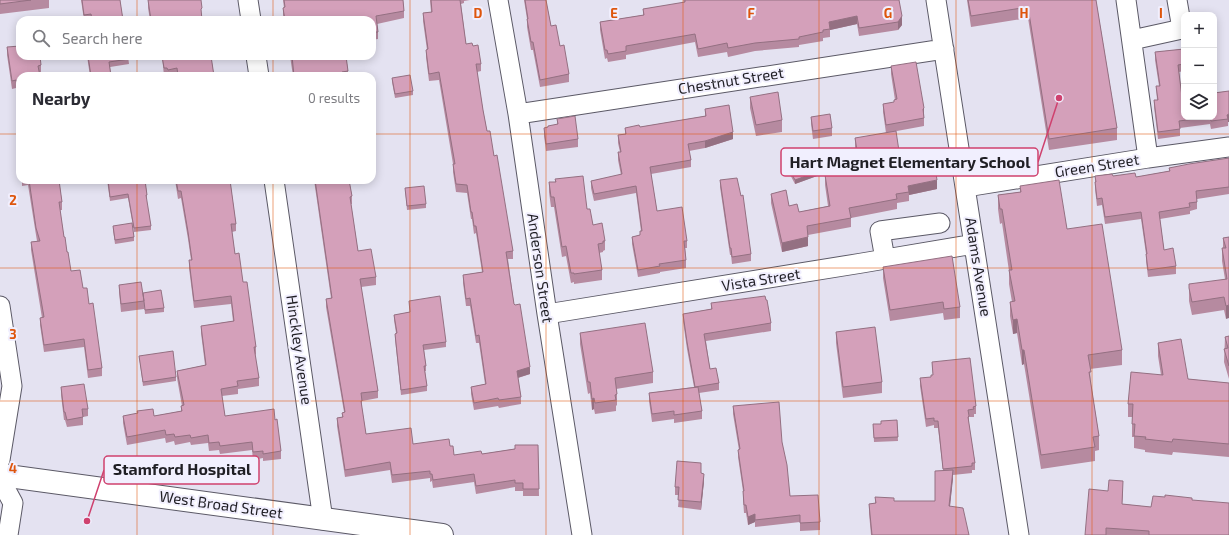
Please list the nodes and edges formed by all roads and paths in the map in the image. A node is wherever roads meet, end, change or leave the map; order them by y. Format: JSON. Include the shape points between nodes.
{"nodes":[{"id":1,"x":248,"y":0,"type":"edge"},
{"id":2,"x":498,"y":0,"type":"edge"},
{"id":3,"x":936,"y":0,"type":"edge"},
{"id":4,"x":1126,"y":0,"type":"edge"},
{"id":5,"x":1177,"y":0,"type":"edge"},
{"id":6,"x":250,"y":16,"type":"edge"},
{"id":7,"x":1132,"y":40,"type":"junction"},
{"id":8,"x":944,"y":49,"type":"junction"},
{"id":9,"x":257,"y":60,"type":"edge"},
{"id":10,"x":258,"y":72,"type":"edge"},
{"id":11,"x":518,"y":114,"type":"junction"},
{"id":12,"x":1229,"y":147,"type":"edge"},
{"id":13,"x":1148,"y":158,"type":"junction"},
{"id":14,"x":275,"y":184,"type":"edge"},
{"id":15,"x":966,"y":187,"type":"junction"},
{"id":16,"x":940,"y":223,"type":"dead end"},
{"id":17,"x":974,"y":244,"type":"junction"},
{"id":18,"x":885,"y":259,"type":"junction"},
{"id":19,"x":0,"y":306,"type":"edge"},
{"id":20,"x":547,"y":314,"type":"junction"},
{"id":21,"x":0,"y":460,"type":"edge"},
{"id":22,"x":0,"y":475,"type":"edge"},
{"id":23,"x":0,"y":479,"type":"edge"},
{"id":24,"x":323,"y":520,"type":"junction"},
{"id":25,"x":8,"y":535,"type":"edge"},
{"id":26,"x":442,"y":535,"type":"edge"},
{"id":27,"x":582,"y":535,"type":"edge"},
{"id":28,"x":1019,"y":535,"type":"edge"}],
"edges":[{"from":1,"to":6,"type":"street"},
{"from":2,"to":11,"type":"street","name":"Anderson Street"},
{"from":3,"to":8,"type":"street","name":"Adams Avenue"},
{"from":4,"to":7,"type":"street"},
{"from":5,"to":7,"type":"street","via":[[1182,29]]},
{"from":7,"to":13,"type":"street"},
{"from":8,"to":11,"type":"street","name":"Chestnut Street"},
{"from":8,"to":15,"type":"street","name":"Adams Avenue"},
{"from":9,"to":10,"type":"street"},
{"from":11,"to":20,"type":"street","name":"Anderson Street"},
{"from":12,"to":13,"type":"street","name":"Green Street"},
{"from":13,"to":15,"type":"street","name":"Green Street"},
{"from":14,"to":24,"type":"street","name":"Hinckley Avenue"},
{"from":15,"to":17,"type":"street","name":"Adams Avenue"},
{"from":16,"to":18,"type":"street","via":[[880,231]]},
{"from":17,"to":18,"type":"street","name":"Vista Street"},
{"from":17,"to":28,"type":"street","name":"Adams Avenue"},
{"from":18,"to":20,"type":"street","name":"Vista Street"},
{"from":19,"to":21,"type":"street","via":[[12,386]]},
{"from":20,"to":27,"type":"street","name":"Anderson Street"},
{"from":22,"to":24,"type":"main road","name":"West Broad Street"},
{"from":23,"to":25,"type":"street","via":[[13,503]]},
{"from":24,"to":26,"type":"main road","name":"West Broad Street"}]}
